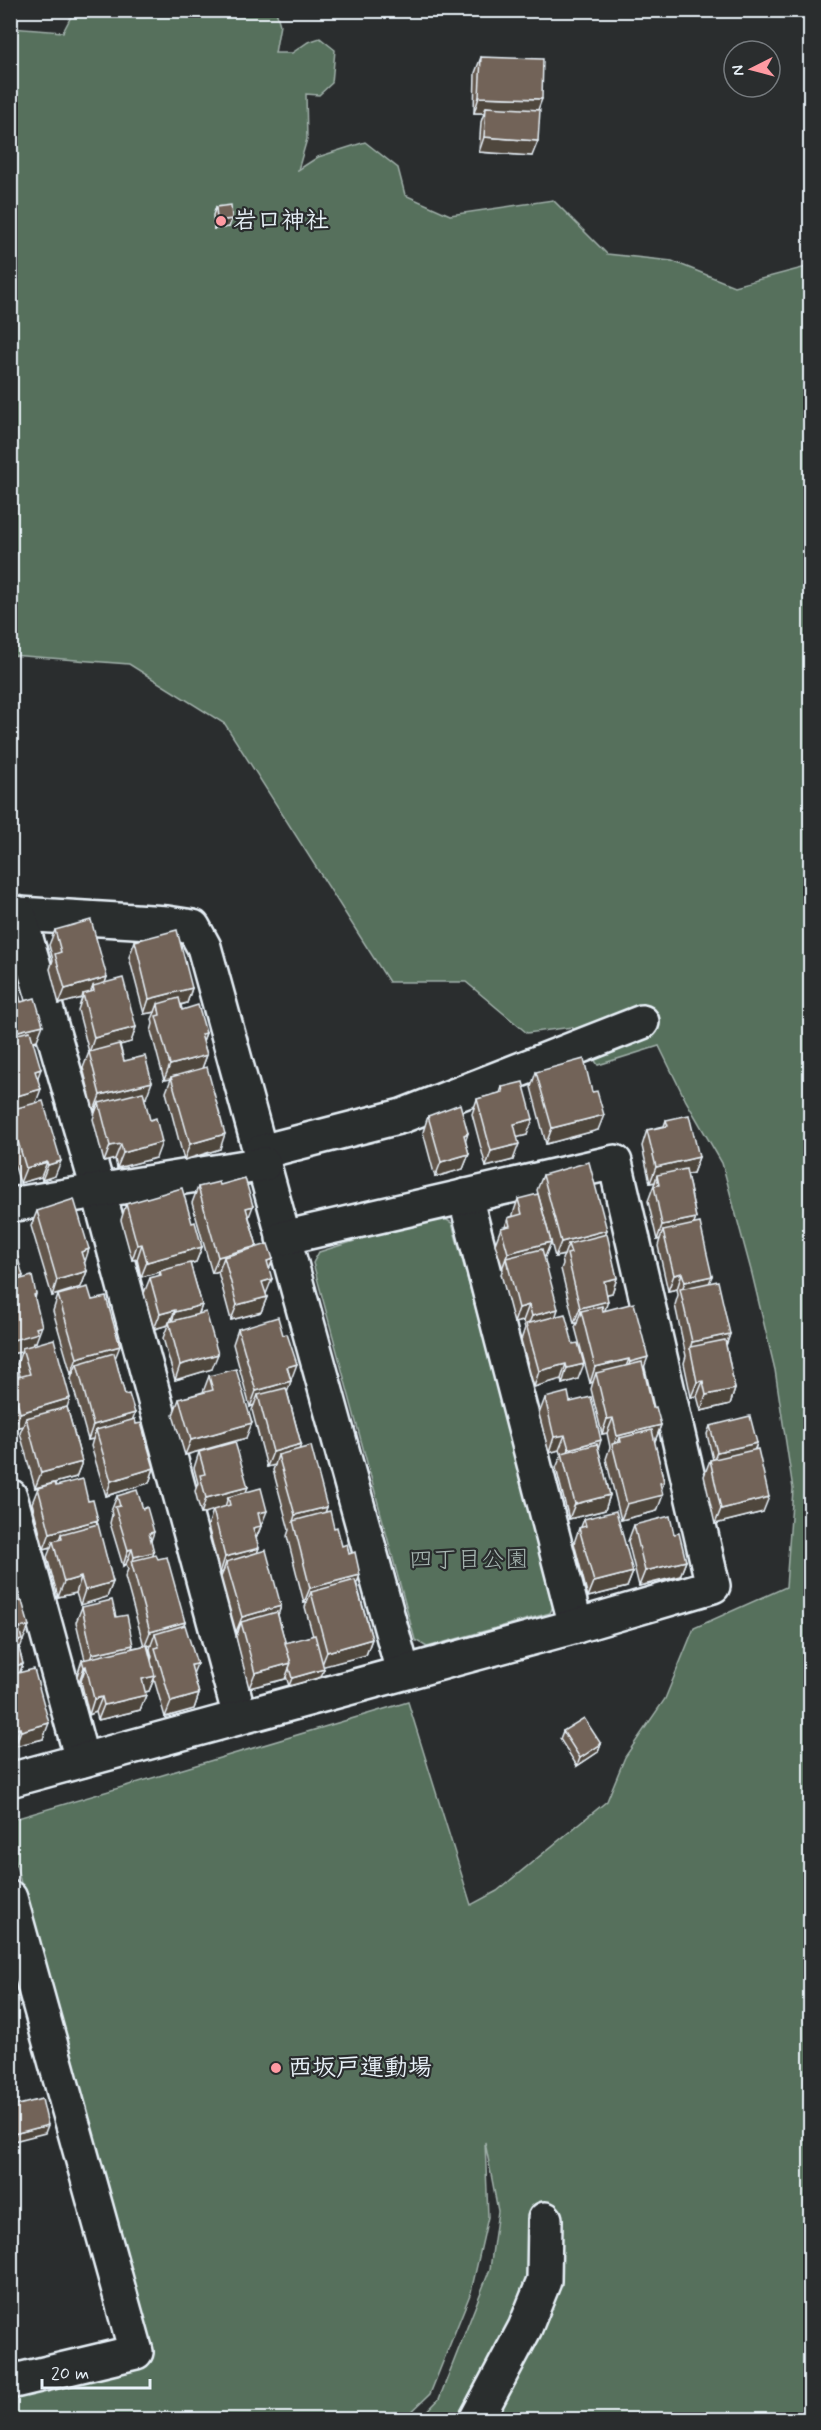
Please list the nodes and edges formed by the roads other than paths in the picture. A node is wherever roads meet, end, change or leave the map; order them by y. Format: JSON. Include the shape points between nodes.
{"nodes":[{"id":1,"x":15,"y":912,"type":"edge"},
{"id":2,"x":642,"y":1022,"type":"dead end"},
{"id":3,"x":263,"y":1158,"type":"junction"},
{"id":4,"x":98,"y":1189,"type":"junction"},
{"id":5,"x":465,"y":1196,"type":"junction"},
{"id":6,"x":10,"y":1205,"type":"edge"},
{"id":7,"x":284,"y":1238,"type":"junction"},
{"id":8,"x":10,"y":1496,"type":"edge"},
{"id":9,"x":576,"y":1626,"type":"junction"},
{"id":10,"x":403,"y":1672,"type":"junction"},
{"id":11,"x":240,"y":1717,"type":"junction"},
{"id":12,"x":82,"y":1760,"type":"junction"},
{"id":13,"x":10,"y":1780,"type":"edge"},
{"id":14,"x":10,"y":1898,"type":"edge"},
{"id":15,"x":545,"y":2219,"type":"dead end"},
{"id":16,"x":10,"y":2382,"type":"edge"},
{"id":17,"x":476,"y":2420,"type":"edge"}],
"edges":[{"from":1,"to":3,"type":"street","via":[[193,927],[204,947]]},
{"from":1,"to":4,"type":"street"},
{"from":2,"to":3,"type":"street","via":[[402,1116]]},
{"from":3,"to":4,"type":"street"},
{"from":3,"to":7,"type":"street"},
{"from":4,"to":6,"type":"street"},
{"from":4,"to":11,"type":"street"},
{"from":5,"to":7,"type":"street"},
{"from":5,"to":9,"type":"street"},
{"from":5,"to":9,"type":"street","via":[[615,1162],[714,1586]]},
{"from":7,"to":10,"type":"street"},
{"from":8,"to":12,"type":"street"},
{"from":9,"to":10,"type":"street"},
{"from":10,"to":11,"type":"street"},
{"from":11,"to":12,"type":"street"},
{"from":12,"to":13,"type":"street"},
{"from":14,"to":16,"type":"street","via":[[136,2352]]},
{"from":15,"to":17,"type":"street","via":[[544,2281],[525,2328]]}]}
